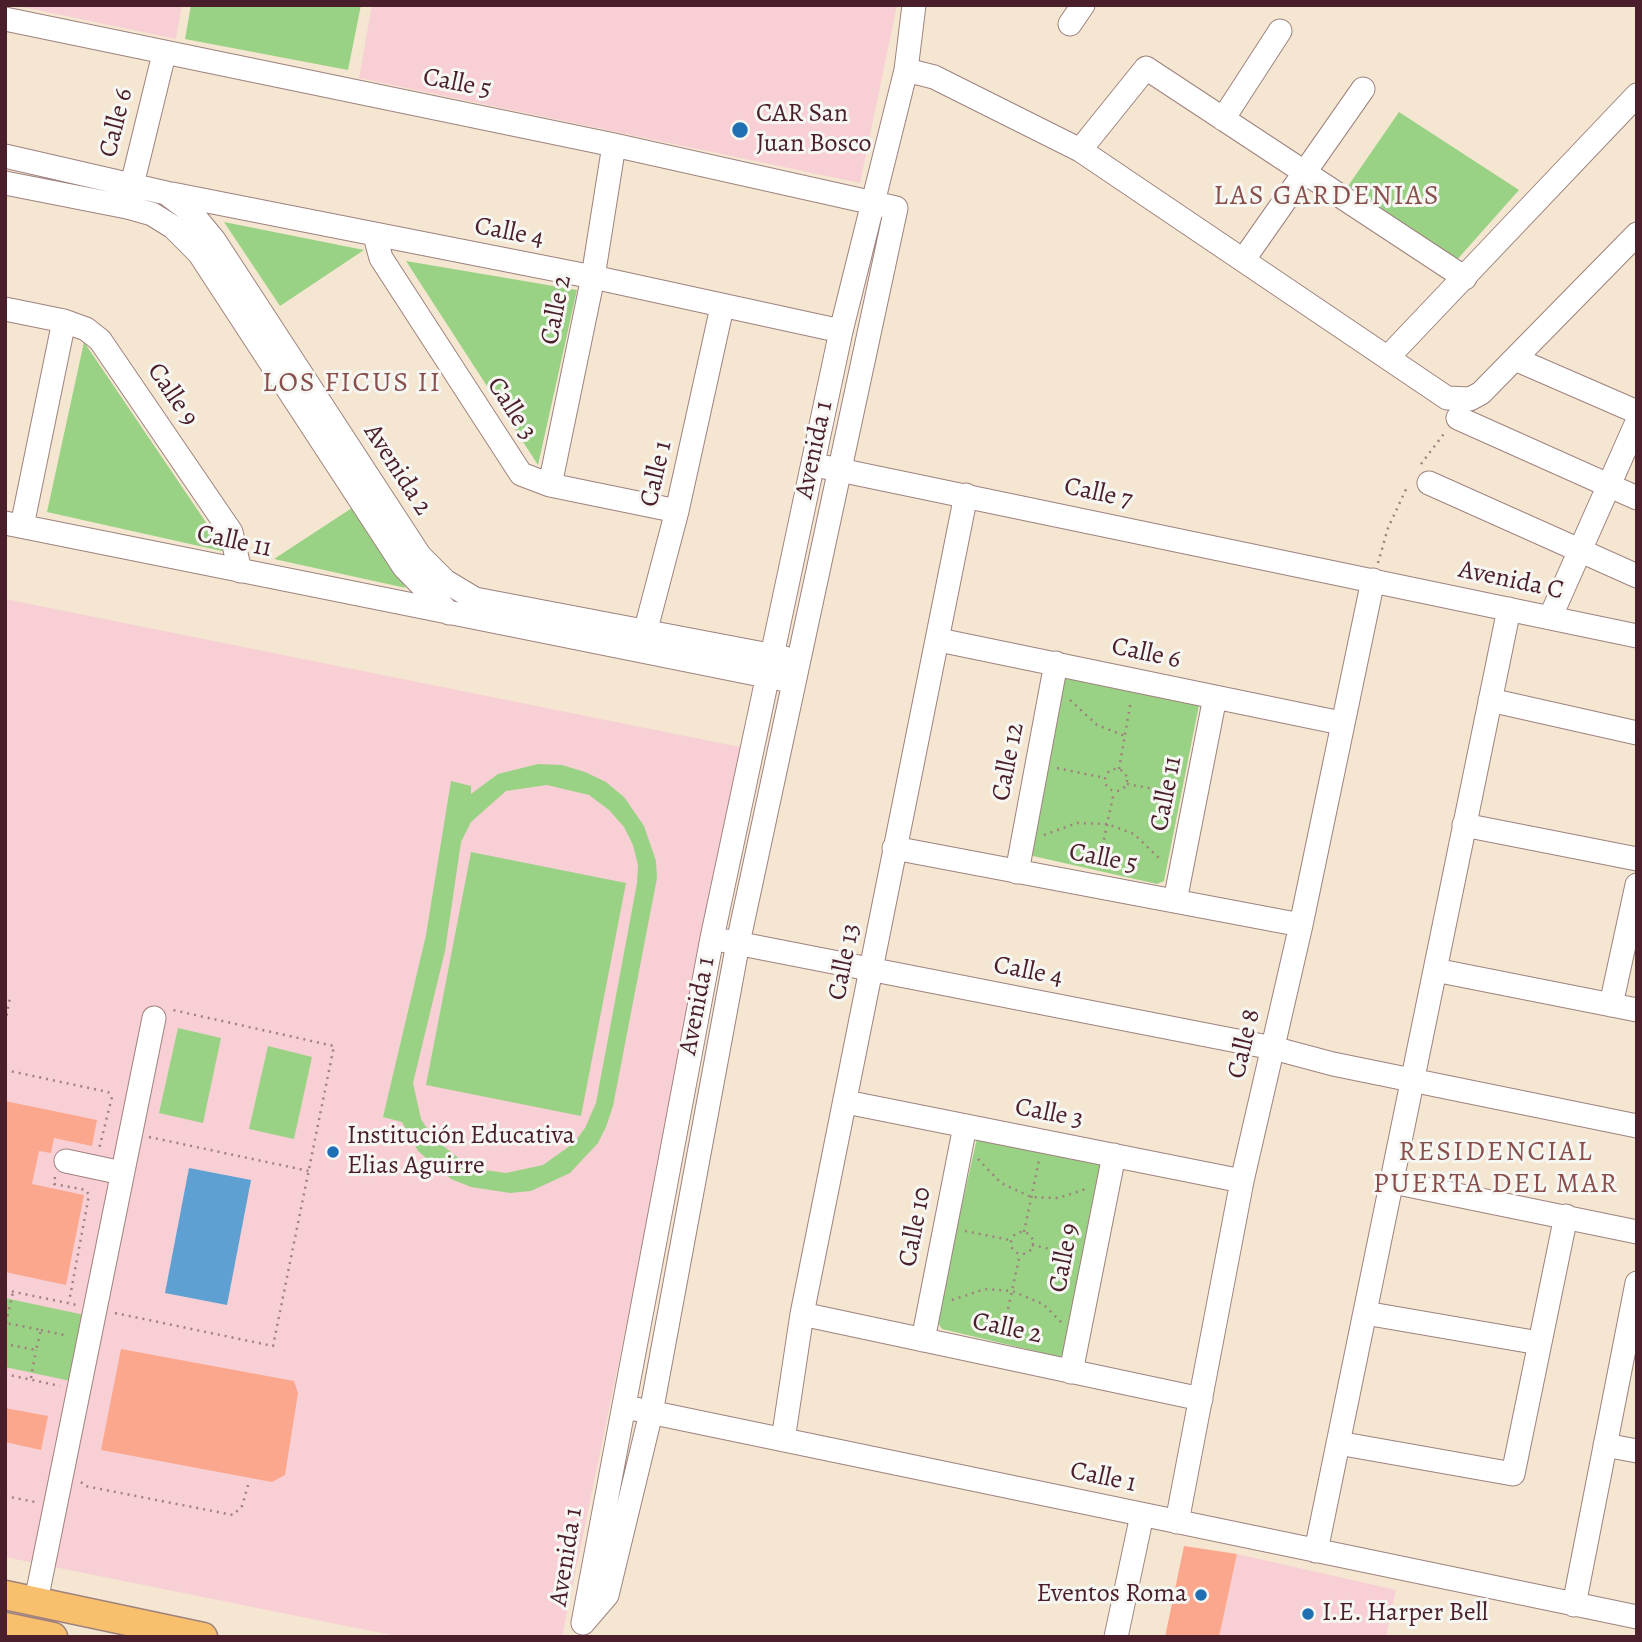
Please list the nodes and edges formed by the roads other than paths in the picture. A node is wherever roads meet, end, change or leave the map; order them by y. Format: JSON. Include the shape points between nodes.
{"nodes":[{"id":1,"x":914,"y":5,"type":"edge"},
{"id":2,"x":1083,"y":5,"type":"edge"},
{"id":3,"x":5,"y":19,"type":"edge"},
{"id":4,"x":1070,"y":24,"type":"dead end"},
{"id":5,"x":1280,"y":31,"type":"dead end"},
{"id":6,"x":164,"y":54,"type":"junction"},
{"id":7,"x":906,"y":70,"type":"junction"},
{"id":8,"x":1363,"y":89,"type":"dead end"},
{"id":9,"x":1637,"y":95,"type":"edge"},
{"id":10,"x":1223,"y":119,"type":"junction"},
{"id":11,"x":614,"y":145,"type":"junction"},
{"id":12,"x":1080,"y":150,"type":"junction"},
{"id":13,"x":5,"y":156,"type":"edge"},
{"id":14,"x":1305,"y":172,"type":"junction"},
{"id":15,"x":5,"y":183,"type":"edge"},
{"id":16,"x":131,"y":183,"type":"junction"},
{"id":17,"x":166,"y":192,"type":"junction"},
{"id":18,"x":885,"y":206,"type":"junction"},
{"id":19,"x":127,"y":207,"type":"junction"},
{"id":20,"x":1637,"y":234,"type":"edge"},
{"id":21,"x":374,"y":236,"type":"junction"},
{"id":22,"x":1244,"y":259,"type":"junction"},
{"id":23,"x":593,"y":277,"type":"junction"},
{"id":24,"x":1465,"y":278,"type":"junction"},
{"id":25,"x":722,"y":307,"type":"junction"},
{"id":26,"x":5,"y":309,"type":"edge"},
{"id":27,"x":64,"y":321,"type":"junction"},
{"id":28,"x":841,"y":331,"type":"junction"},
{"id":29,"x":1388,"y":356,"type":"junction"},
{"id":30,"x":1515,"y":359,"type":"junction"},
{"id":31,"x":1637,"y":412,"type":"edge"},
{"id":32,"x":1458,"y":418,"type":"dead end"},
{"id":33,"x":1637,"y":422,"type":"edge"},
{"id":34,"x":812,"y":464,"type":"junction"},
{"id":35,"x":839,"y":470,"type":"junction"},
{"id":36,"x":1429,"y":483,"type":"dead end"},
{"id":37,"x":550,"y":485,"type":"junction"},
{"id":38,"x":1609,"y":485,"type":"junction"},
{"id":39,"x":966,"y":495,"type":"junction"},
{"id":40,"x":1637,"y":498,"type":"edge"},
{"id":41,"x":677,"y":511,"type":"junction"},
{"id":42,"x":14,"y":525,"type":"edge"},
{"id":43,"x":1580,"y":551,"type":"junction"},
{"id":44,"x":240,"y":571,"type":"junction"},
{"id":45,"x":1637,"y":576,"type":"edge"},
{"id":46,"x":1373,"y":580,"type":"junction"},
{"id":47,"x":1509,"y":609,"type":"junction"},
{"id":48,"x":452,"y":615,"type":"junction"},
{"id":49,"x":1550,"y":618,"type":"junction"},
{"id":50,"x":1637,"y":636,"type":"edge"},
{"id":51,"x":939,"y":640,"type":"junction"},
{"id":52,"x":643,"y":641,"type":"junction"},
{"id":53,"x":1056,"y":663,"type":"junction"},
{"id":54,"x":769,"y":666,"type":"junction"},
{"id":55,"x":797,"y":672,"type":"junction"},
{"id":56,"x":1215,"y":697,"type":"junction"},
{"id":57,"x":1490,"y":700,"type":"junction"},
{"id":58,"x":1341,"y":723,"type":"junction"},
{"id":59,"x":1637,"y":733,"type":"edge"},
{"id":60,"x":1464,"y":825,"type":"junction"},
{"id":61,"x":894,"y":848,"type":"junction"},
{"id":62,"x":1637,"y":859,"type":"edge"},
{"id":63,"x":1017,"y":872,"type":"junction"},
{"id":64,"x":1637,"y":886,"type":"edge"},
{"id":65,"x":1175,"y":901,"type":"junction"},
{"id":66,"x":1301,"y":925,"type":"junction"},
{"id":67,"x":712,"y":938,"type":"junction"},
{"id":68,"x":738,"y":943,"type":"junction"},
{"id":69,"x":1435,"y":970,"type":"junction"},
{"id":70,"x":873,"y":971,"type":"junction"},
{"id":71,"x":1611,"y":1005,"type":"junction"},
{"id":72,"x":1637,"y":1010,"type":"edge"},
{"id":73,"x":163,"y":1014,"type":"road end"},
{"id":74,"x":1273,"y":1048,"type":"junction"},
{"id":75,"x":1412,"y":1080,"type":"junction"},
{"id":76,"x":846,"y":1102,"type":"junction"},
{"id":77,"x":965,"y":1126,"type":"junction"},
{"id":78,"x":1637,"y":1126,"type":"edge"},
{"id":79,"x":1114,"y":1155,"type":"junction"},
{"id":80,"x":66,"y":1161,"type":"dead end"},
{"id":81,"x":122,"y":1173,"type":"junction"},
{"id":82,"x":1242,"y":1181,"type":"junction"},
{"id":83,"x":1393,"y":1182,"type":"junction"},
{"id":84,"x":1566,"y":1216,"type":"junction"},
{"id":85,"x":1637,"y":1232,"type":"edge"},
{"id":86,"x":1637,"y":1283,"type":"edge"},
{"id":87,"x":1365,"y":1313,"type":"junction"},
{"id":88,"x":802,"y":1314,"type":"junction"},
{"id":89,"x":923,"y":1340,"type":"junction"},
{"id":90,"x":1539,"y":1343,"type":"junction"},
{"id":91,"x":1071,"y":1371,"type":"junction"},
{"id":92,"x":1201,"y":1399,"type":"junction"},
{"id":93,"x":622,"y":1406,"type":"junction"},
{"id":94,"x":651,"y":1413,"type":"junction"},
{"id":95,"x":782,"y":1440,"type":"junction"},
{"id":96,"x":1338,"y":1443,"type":"junction"},
{"id":97,"x":1605,"y":1445,"type":"junction"},
{"id":98,"x":1637,"y":1451,"type":"edge"},
{"id":99,"x":1142,"y":1515,"type":"junction"},
{"id":100,"x":1177,"y":1522,"type":"junction"},
{"id":101,"x":1316,"y":1551,"type":"junction"},
{"id":102,"x":5,"y":1595,"type":"edge"},
{"id":103,"x":36,"y":1601,"type":"junction"},
{"id":104,"x":1574,"y":1605,"type":"junction"},
{"id":105,"x":1637,"y":1617,"type":"edge"},
{"id":106,"x":5,"y":1627,"type":"edge"},
{"id":107,"x":582,"y":1630,"type":"edge"},
{"id":108,"x":53,"y":1637,"type":"edge"},
{"id":109,"x":203,"y":1637,"type":"edge"},
{"id":110,"x":1116,"y":1637,"type":"edge"}],
"edges":[{"from":1,"to":7,"type":"street"},
{"from":2,"to":4,"type":"street"},
{"from":3,"to":6,"type":"street","name":"Calle 5"},
{"from":5,"to":10,"type":"street"},
{"from":6,"to":11,"type":"street","name":"Calle 5"},
{"from":6,"to":16,"type":"street","name":"Calle 6"},
{"from":7,"to":12,"type":"street","via":[[934,77]]},
{"from":7,"to":18,"type":"street"},
{"from":8,"to":14,"type":"street"},
{"from":9,"to":24,"type":"street"},
{"from":10,"to":12,"type":"street","via":[[1146,68]]},
{"from":10,"to":14,"type":"street"},
{"from":11,"to":18,"type":"street","name":"Calle 5"},
{"from":11,"to":23,"type":"street","name":"Calle 2"},
{"from":12,"to":22,"type":"street"},
{"from":13,"to":16,"type":"street","name":"Avenida 2"},
{"from":14,"to":22,"type":"street"},
{"from":14,"to":24,"type":"street"},
{"from":15,"to":19,"type":"street","name":"Avenida 2"},
{"from":16,"to":17,"type":"street","name":"Avenida 2"},
{"from":16,"to":19,"type":"street","name":"Calle 6"},
{"from":17,"to":21,"type":"street","name":"Calle 4"},
{"from":17,"to":52,"type":"street","name":"Avenida 2","via":[[190,211],[214,240],[420,556],[445,581],[475,598]]},
{"from":18,"to":28,"type":"street","name":"Avenida 1"},
{"from":18,"to":35,"type":"street","name":"Avenida 1"},
{"from":19,"to":48,"type":"street","name":"Avenida 2","via":[[152,214],[173,227],[199,253],[404,567]]},
{"from":20,"to":30,"type":"street"},
{"from":21,"to":23,"type":"street","name":"Calle 4"},
{"from":21,"to":37,"type":"street","name":"Calle 3","via":[[381,258],[509,459],[521,474]]},
{"from":22,"to":29,"type":"street"},
{"from":23,"to":25,"type":"street","name":"Calle 4"},
{"from":23,"to":37,"type":"street","name":"Calle 2"},
{"from":24,"to":29,"type":"street"},
{"from":25,"to":28,"type":"street","name":"Calle 4"},
{"from":25,"to":41,"type":"street","name":"Calle 1"},
{"from":26,"to":27,"type":"street","name":"Calle 9"},
{"from":27,"to":42,"type":"street"},
{"from":27,"to":44,"type":"street","name":"Calle 9","via":[[100,340],[231,532]]},
{"from":28,"to":34,"type":"street","name":"Avenida 1"},
{"from":29,"to":30,"type":"street","via":[[1447,398],[1458,400],[1481,393]]},
{"from":30,"to":31,"type":"street"},
{"from":32,"to":38,"type":"street"},
{"from":33,"to":38,"type":"street"},
{"from":34,"to":35,"type":"street","name":"Calle 7"},
{"from":34,"to":54,"type":"street","name":"Avenida 1"},
{"from":35,"to":39,"type":"street","name":"Calle 7"},
{"from":35,"to":55,"type":"street","name":"Avenida 1"},
{"from":36,"to":43,"type":"street"},
{"from":37,"to":41,"type":"street","name":"Calle 3"},
{"from":38,"to":40,"type":"street"},
{"from":38,"to":43,"type":"street"},
{"from":39,"to":46,"type":"street","name":"Calle 7"},
{"from":39,"to":51,"type":"street","name":"Calle 13"},
{"from":41,"to":52,"type":"street","name":"Calle 1"},
{"from":42,"to":44,"type":"street","name":"Calle 11"},
{"from":43,"to":45,"type":"street"},
{"from":43,"to":49,"type":"street"},
{"from":44,"to":48,"type":"street","name":"Calle 11"},
{"from":46,"to":47,"type":"street","name":"Avenida C"},
{"from":46,"to":58,"type":"street","name":"Calle 8"},
{"from":47,"to":49,"type":"street","name":"Avenida C"},
{"from":47,"to":57,"type":"street"},
{"from":48,"to":52,"type":"street","name":"Avenida 2"},
{"from":49,"to":50,"type":"street","name":"Avenida C"},
{"from":51,"to":53,"type":"street","name":"Calle 6"},
{"from":51,"to":61,"type":"street","name":"Calle 13"},
{"from":52,"to":54,"type":"street","name":"Avenida 2"},
{"from":53,"to":56,"type":"street","name":"Calle 6"},
{"from":53,"to":63,"type":"street","name":"Calle 12"},
{"from":54,"to":55,"type":"street","name":"Avenida 2"},
{"from":54,"to":67,"type":"street","name":"Avenida 1"},
{"from":55,"to":68,"type":"street","name":"Avenida 1"},
{"from":56,"to":58,"type":"street","name":"Calle 6"},
{"from":56,"to":65,"type":"street","name":"Calle 11"},
{"from":57,"to":59,"type":"street"},
{"from":57,"to":60,"type":"street"},
{"from":58,"to":66,"type":"street","name":"Calle 8"},
{"from":60,"to":62,"type":"street"},
{"from":60,"to":69,"type":"street"},
{"from":61,"to":63,"type":"street","name":"Calle 5"},
{"from":61,"to":70,"type":"street","name":"Calle 13"},
{"from":63,"to":65,"type":"street","name":"Calle 5"},
{"from":64,"to":71,"type":"street"},
{"from":65,"to":66,"type":"street","name":"Calle 5"},
{"from":66,"to":74,"type":"street","name":"Calle 8"},
{"from":67,"to":68,"type":"street","name":"Calle 4"},
{"from":67,"to":93,"type":"street","name":"Avenida 1"},
{"from":68,"to":70,"type":"street","name":"Calle 4"},
{"from":68,"to":94,"type":"street","name":"Avenida 1"},
{"from":69,"to":71,"type":"street"},
{"from":69,"to":75,"type":"street"},
{"from":70,"to":74,"type":"street","name":"Calle 4"},
{"from":70,"to":76,"type":"street","name":"Calle 13"},
{"from":71,"to":72,"type":"street"},
{"from":73,"to":81,"type":"street"},
{"from":74,"to":75,"type":"street","name":"Calle 4"},
{"from":74,"to":82,"type":"street","name":"Calle 8"},
{"from":75,"to":78,"type":"street","name":"Calle 4"},
{"from":75,"to":83,"type":"street"},
{"from":76,"to":77,"type":"street","name":"Calle 3"},
{"from":76,"to":88,"type":"street","name":"Calle 13"},
{"from":77,"to":79,"type":"street","name":"Calle 3"},
{"from":77,"to":89,"type":"street","name":"Calle 10"},
{"from":79,"to":82,"type":"street","name":"Calle 3"},
{"from":79,"to":91,"type":"street","name":"Calle 9"},
{"from":80,"to":81,"type":"street"},
{"from":81,"to":103,"type":"street"},
{"from":82,"to":92,"type":"street","name":"Calle 8"},
{"from":83,"to":84,"type":"street"},
{"from":83,"to":87,"type":"street"},
{"from":84,"to":85,"type":"street"},
{"from":84,"to":90,"type":"street"},
{"from":86,"to":97,"type":"street"},
{"from":87,"to":90,"type":"street"},
{"from":87,"to":96,"type":"street"},
{"from":88,"to":89,"type":"street","name":"Calle 2"},
{"from":88,"to":95,"type":"street","name":"Calle 13"},
{"from":89,"to":91,"type":"street","name":"Calle 2"},
{"from":90,"to":96,"type":"street","via":[[1513,1474]]},
{"from":91,"to":92,"type":"street","name":"Calle 2"},
{"from":92,"to":100,"type":"street","name":"Calle 8"},
{"from":93,"to":94,"type":"street","name":"Calle 1"},
{"from":93,"to":107,"type":"street","name":"Avenida 1"},
{"from":94,"to":95,"type":"street","name":"Calle 1"},
{"from":94,"to":107,"type":"street","name":"Avenida 1","via":[[607,1595]]},
{"from":95,"to":99,"type":"street","name":"Calle 1"},
{"from":96,"to":101,"type":"street"},
{"from":97,"to":98,"type":"street"},
{"from":97,"to":104,"type":"street"},
{"from":99,"to":100,"type":"street","name":"Calle 1"},
{"from":99,"to":110,"type":"street"},
{"from":100,"to":101,"type":"street","name":"Calle 1"},
{"from":101,"to":104,"type":"street","name":"Calle 1"},
{"from":102,"to":103,"type":"main road"},
{"from":103,"to":109,"type":"main road"},
{"from":104,"to":105,"type":"street","name":"Calle 1"},
{"from":106,"to":108,"type":"main road"}]}
